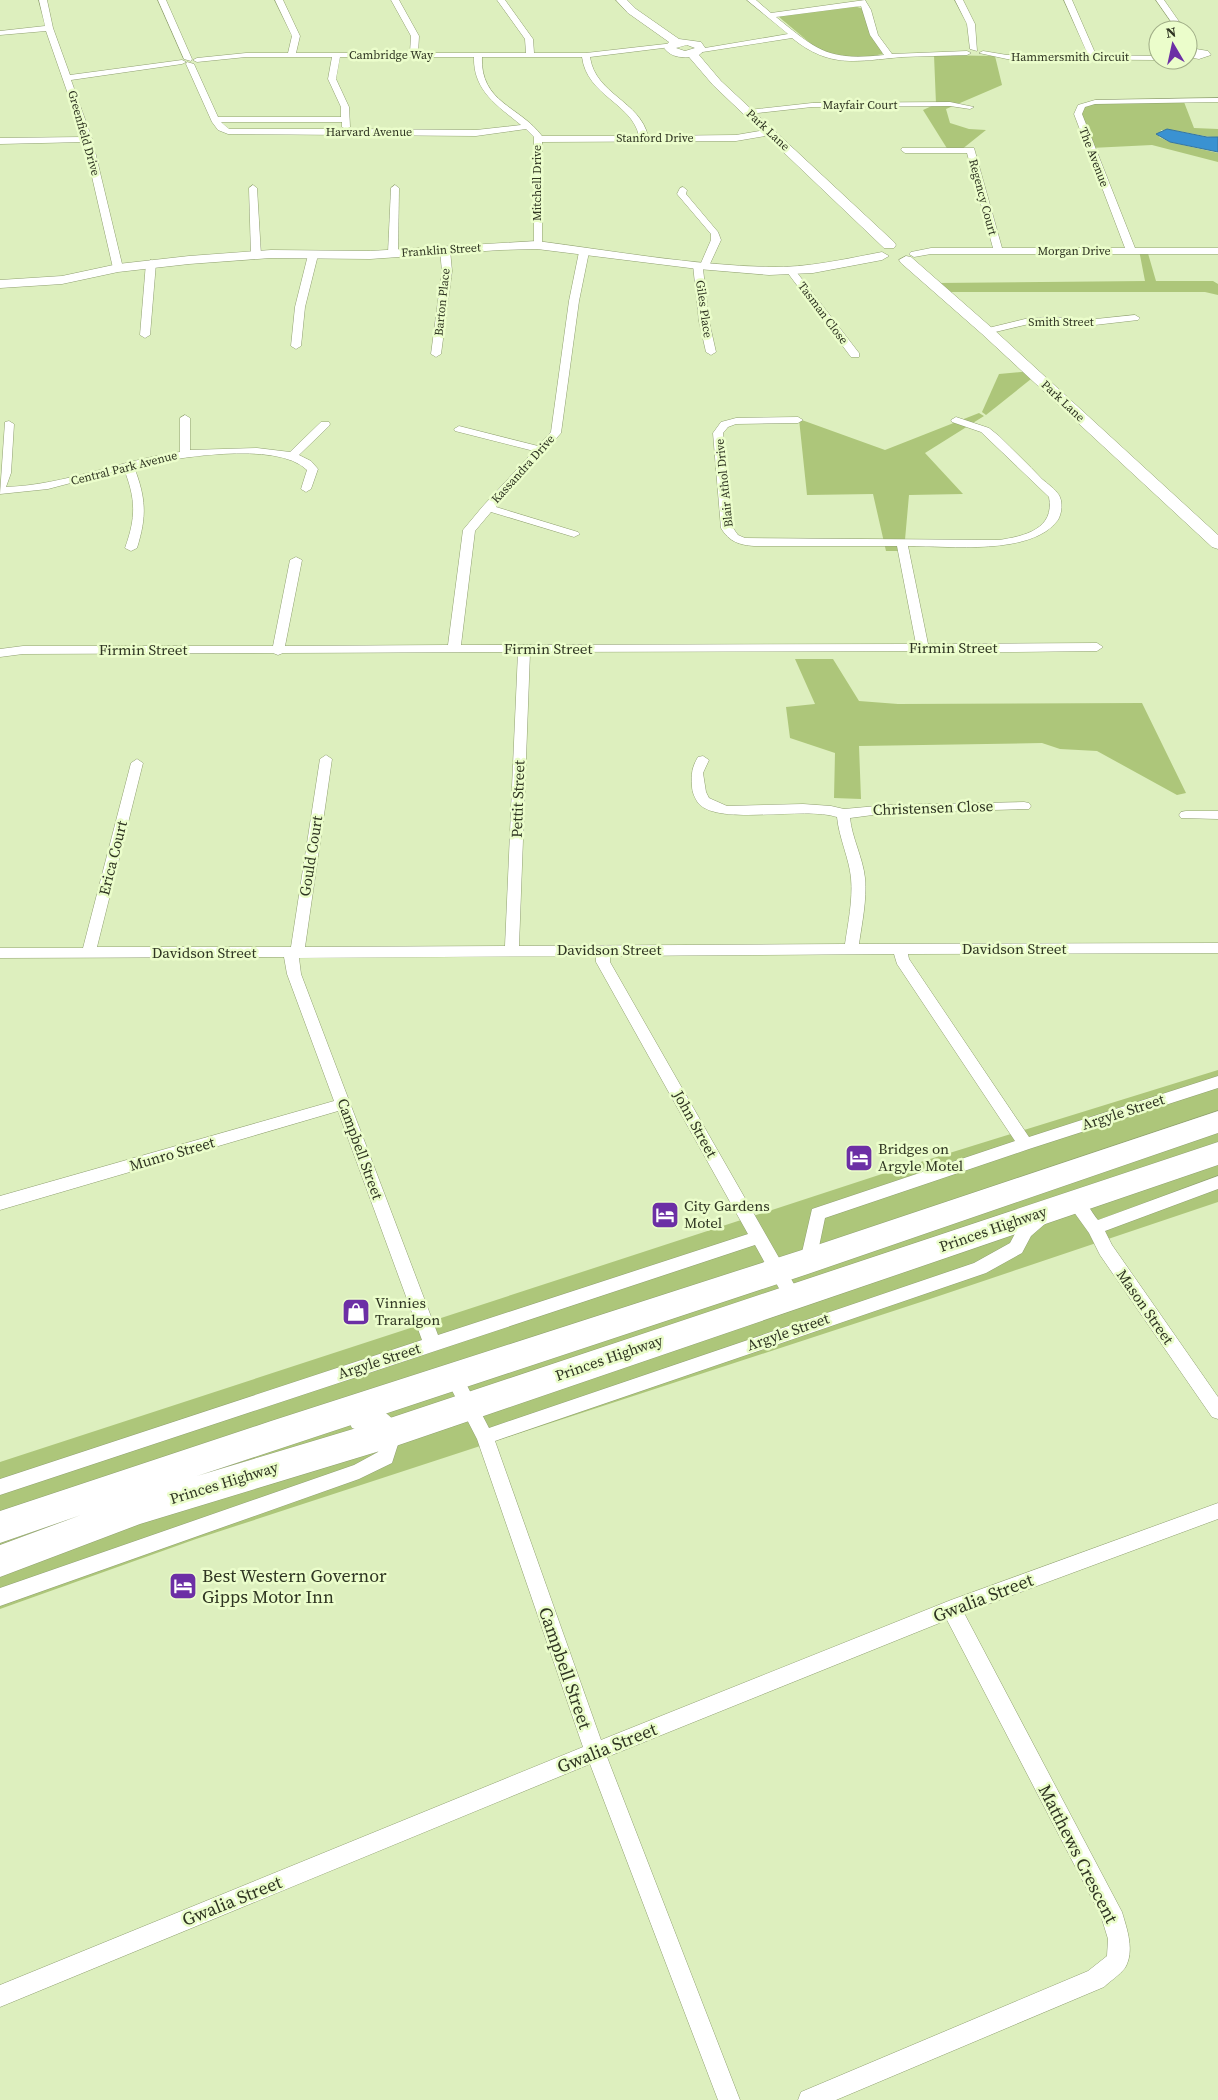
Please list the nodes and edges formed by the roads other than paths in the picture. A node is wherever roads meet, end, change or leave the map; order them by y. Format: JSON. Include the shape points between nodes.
{"nodes":[{"id":1,"x":43,"y":0,"type":"edge"},
{"id":2,"x":162,"y":0,"type":"edge"},
{"id":3,"x":279,"y":0,"type":"edge"},
{"id":4,"x":394,"y":0,"type":"edge"},
{"id":5,"x":501,"y":0,"type":"edge"},
{"id":6,"x":621,"y":0,"type":"edge"},
{"id":7,"x":751,"y":0,"type":"edge"},
{"id":8,"x":959,"y":0,"type":"edge"},
{"id":9,"x":1068,"y":0,"type":"edge"},
{"id":10,"x":1160,"y":0,"type":"edge"},
{"id":11,"x":862,"y":2,"type":"edge"},
{"id":12,"x":772,"y":15,"type":"junction"},
{"id":13,"x":1174,"y":20,"type":"edge"},
{"id":14,"x":49,"y":28,"type":"junction"},
{"id":15,"x":788,"y":30,"type":"junction"},
{"id":16,"x":0,"y":33,"type":"edge"},
{"id":17,"x":796,"y":35,"type":"junction"},
{"id":18,"x":737,"y":41,"type":"junction"},
{"id":19,"x":675,"y":47,"type":"junction"},
{"id":20,"x":694,"y":49,"type":"junction"},
{"id":21,"x":971,"y":51,"type":"junction"},
{"id":22,"x":1198,"y":53,"type":"edge"},
{"id":23,"x":291,"y":55,"type":"junction"},
{"id":24,"x":336,"y":55,"type":"junction"},
{"id":25,"x":414,"y":55,"type":"junction"},
{"id":26,"x":478,"y":55,"type":"junction"},
{"id":27,"x":530,"y":55,"type":"junction"},
{"id":28,"x":586,"y":55,"type":"junction"},
{"id":29,"x":889,"y":56,"type":"junction"},
{"id":30,"x":1216,"y":56,"type":"dead end"},
{"id":31,"x":1093,"y":57,"type":"junction"},
{"id":32,"x":1148,"y":58,"type":"edge"},
{"id":33,"x":189,"y":61,"type":"junction"},
{"id":34,"x":68,"y":78,"type":"junction"},
{"id":35,"x":1218,"y":100,"type":"edge"},
{"id":36,"x":970,"y":107,"type":"dead end"},
{"id":37,"x":749,"y":112,"type":"junction"},
{"id":38,"x":347,"y":119,"type":"junction"},
{"id":39,"x":215,"y":120,"type":"junction"},
{"id":40,"x":528,"y":126,"type":"junction"},
{"id":41,"x":345,"y":132,"type":"junction"},
{"id":42,"x":771,"y":132,"type":"junction"},
{"id":43,"x":644,"y":138,"type":"junction"},
{"id":44,"x":88,"y":139,"type":"junction"},
{"id":45,"x":538,"y":139,"type":"junction"},
{"id":46,"x":0,"y":141,"type":"edge"},
{"id":47,"x":905,"y":150,"type":"dead end"},
{"id":48,"x":253,"y":188,"type":"dead end"},
{"id":49,"x":395,"y":188,"type":"dead end"},
{"id":50,"x":683,"y":190,"type":"dead end"},
{"id":51,"x":537,"y":246,"type":"junction"},
{"id":52,"x":446,"y":250,"type":"junction"},
{"id":53,"x":998,"y":250,"type":"junction"},
{"id":54,"x":900,"y":251,"type":"junction"},
{"id":55,"x":1131,"y":251,"type":"junction"},
{"id":56,"x":1218,"y":251,"type":"edge"},
{"id":57,"x":584,"y":252,"type":"junction"},
{"id":58,"x":393,"y":253,"type":"junction"},
{"id":59,"x":313,"y":254,"type":"junction"},
{"id":60,"x":256,"y":255,"type":"junction"},
{"id":61,"x":151,"y":263,"type":"junction"},
{"id":62,"x":701,"y":265,"type":"junction"},
{"id":63,"x":118,"y":268,"type":"junction"},
{"id":64,"x":792,"y":272,"type":"junction"},
{"id":65,"x":0,"y":284,"type":"edge"},
{"id":66,"x":1135,"y":318,"type":"dead end"},
{"id":67,"x":987,"y":331,"type":"junction"},
{"id":68,"x":145,"y":335,"type":"dead end"},
{"id":69,"x":296,"y":346,"type":"dead end"},
{"id":70,"x":711,"y":352,"type":"dead end"},
{"id":71,"x":436,"y":354,"type":"dead end"},
{"id":72,"x":855,"y":355,"type":"dead end"},
{"id":73,"x":186,"y":418,"type":"dead end"},
{"id":74,"x":798,"y":420,"type":"dead end"},
{"id":75,"x":956,"y":420,"type":"dead end"},
{"id":76,"x":9,"y":424,"type":"dead end"},
{"id":77,"x":325,"y":424,"type":"dead end"},
{"id":78,"x":459,"y":429,"type":"dead end"},
{"id":79,"x":542,"y":450,"type":"junction"},
{"id":80,"x":185,"y":453,"type":"junction"},
{"id":81,"x":293,"y":455,"type":"junction"},
{"id":82,"x":128,"y":465,"type":"junction"},
{"id":83,"x":0,"y":489,"type":"edge"},
{"id":84,"x":306,"y":489,"type":"dead end"},
{"id":85,"x":488,"y":508,"type":"junction"},
{"id":86,"x":574,"y":534,"type":"dead end"},
{"id":87,"x":902,"y":544,"type":"junction"},
{"id":88,"x":1218,"y":544,"type":"edge"},
{"id":89,"x":131,"y":548,"type":"dead end"},
{"id":90,"x":296,"y":560,"type":"dead end"},
{"id":91,"x":1097,"y":647,"type":"dead end"},
{"id":92,"x":454,"y":649,"type":"junction"},
{"id":93,"x":524,"y":649,"type":"junction"},
{"id":94,"x":923,"y":649,"type":"junction"},
{"id":95,"x":278,"y":651,"type":"junction"},
{"id":96,"x":0,"y":652,"type":"edge"},
{"id":97,"x":326,"y":759,"type":"dead end"},
{"id":98,"x":703,"y":760,"type":"dead end"},
{"id":99,"x":137,"y":763,"type":"dead end"},
{"id":100,"x":1024,"y":806,"type":"dead end"},
{"id":101,"x":843,"y":814,"type":"junction"},
{"id":102,"x":1186,"y":815,"type":"dead end"},
{"id":103,"x":1218,"y":815,"type":"edge"},
{"id":104,"x":1218,"y":948,"type":"edge"},
{"id":105,"x":851,"y":949,"type":"junction"},
{"id":106,"x":512,"y":950,"type":"junction"},
{"id":107,"x":603,"y":950,"type":"junction"},
{"id":108,"x":900,"y":950,"type":"junction"},
{"id":109,"x":89,"y":952,"type":"junction"},
{"id":110,"x":0,"y":953,"type":"edge"},
{"id":111,"x":294,"y":953,"type":"junction"},
{"id":112,"x":1218,"y":1082,"type":"edge"},
{"id":113,"x":344,"y":1104,"type":"junction"},
{"id":114,"x":1218,"y":1122,"type":"edge"},
{"id":115,"x":1025,"y":1144,"type":"junction"},
{"id":116,"x":1218,"y":1153,"type":"edge"},
{"id":117,"x":1218,"y":1182,"type":"edge"},
{"id":118,"x":0,"y":1204,"type":"edge"},
{"id":119,"x":1060,"y":1206,"type":"junction"},
{"id":120,"x":1095,"y":1228,"type":"junction"},
{"id":121,"x":759,"y":1237,"type":"junction"},
{"id":122,"x":808,"y":1261,"type":"junction"},
{"id":123,"x":785,"y":1284,"type":"junction"},
{"id":124,"x":432,"y":1343,"type":"junction"},
{"id":125,"x":461,"y":1390,"type":"junction"},
{"id":126,"x":1218,"y":1411,"type":"edge"},
{"id":127,"x":385,"y":1424,"type":"junction"},
{"id":128,"x":271,"y":1436,"type":"junction"},
{"id":129,"x":485,"y":1437,"type":"junction"},
{"id":130,"x":0,"y":1487,"type":"edge"},
{"id":131,"x":140,"y":1509,"type":"junction"},
{"id":132,"x":1218,"y":1511,"type":"edge"},
{"id":133,"x":0,"y":1527,"type":"edge"},
{"id":134,"x":0,"y":1548,"type":"edge"},
{"id":135,"x":0,"y":1560,"type":"edge"},
{"id":136,"x":0,"y":1597,"type":"edge"},
{"id":137,"x":951,"y":1609,"type":"junction"},
{"id":138,"x":595,"y":1752,"type":"junction"},
{"id":139,"x":0,"y":1996,"type":"edge"},
{"id":140,"x":730,"y":2100,"type":"edge"},
{"id":141,"x":809,"y":2100,"type":"edge"}],
"edges":[{"from":1,"to":14,"type":"street","name":"Greenfield Drive"},
{"from":2,"to":33,"type":"street"},
{"from":3,"to":23,"type":"street","via":[[296,36]]},
{"from":4,"to":25,"type":"street","via":[[415,36]]},
{"from":5,"to":27,"type":"street","via":[[529,39]]},
{"from":6,"to":19,"type":"street"},
{"from":7,"to":12,"type":"street","name":"Hammersmith Circuit"},
{"from":8,"to":21,"type":"street","via":[[971,24]]},
{"from":9,"to":31,"type":"street"},
{"from":10,"to":13,"type":"street"},
{"from":11,"to":12,"type":"street"},
{"from":11,"to":29,"type":"street","via":[[874,35]]},
{"from":12,"to":15,"type":"street","name":"Hammersmith Circuit"},
{"from":14,"to":16,"type":"street"},
{"from":14,"to":34,"type":"street","name":"Greenfield Drive"},
{"from":15,"to":17,"type":"street","name":"Hammersmith Circuit"},
{"from":15,"to":18,"type":"street"},
{"from":17,"to":18,"type":"street"},
{"from":17,"to":29,"type":"street","name":"Hammersmith Circuit","via":[[807,46],[826,56],[855,60]]},
{"from":18,"to":20,"type":"street"},
{"from":19,"to":20,"type":"street"},
{"from":19,"to":28,"type":"street","name":"Cambridge Way","via":[[668,52],[614,58]]},
{"from":20,"to":37,"type":"street","name":"Park Lane","via":[[717,83]]},
{"from":21,"to":29,"type":"street","name":"Hammersmith Circuit"},
{"from":21,"to":31,"type":"street","name":"Hammersmith Circuit","via":[[1007,57]]},
{"from":22,"to":30,"type":"street"},
{"from":23,"to":24,"type":"street","name":"Cambridge Way"},
{"from":23,"to":33,"type":"street","name":"Cambridge Way"},
{"from":24,"to":25,"type":"street","name":"Cambridge Way"},
{"from":24,"to":38,"type":"street","via":[[332,79]]},
{"from":25,"to":26,"type":"street","name":"Cambridge Way"},
{"from":26,"to":27,"type":"street","name":"Cambridge Way"},
{"from":26,"to":40,"type":"street","name":"Mitchell Drive","via":[[478,74],[486,90],[503,108]]},
{"from":27,"to":28,"type":"street","name":"Cambridge Way"},
{"from":28,"to":43,"type":"street","via":[[592,78],[641,125]]},
{"from":31,"to":32,"type":"street","name":"Hammersmith Circuit"},
{"from":33,"to":34,"type":"street","name":"Cambridge Way"},
{"from":33,"to":39,"type":"street"},
{"from":34,"to":44,"type":"street","name":"Greenfield Drive"},
{"from":35,"to":55,"type":"street","name":"The Avenue","via":[[1095,102],[1082,105],[1078,114]]},
{"from":36,"to":37,"type":"street","name":"Mayfair Court","via":[[950,104],[812,105]]},
{"from":37,"to":42,"type":"street","name":"Park Lane"},
{"from":38,"to":39,"type":"street","name":"Harvard Avenue"},
{"from":38,"to":41,"type":"street"},
{"from":39,"to":41,"type":"street","name":"Harvard Avenue","via":[[221,128],[233,132]]},
{"from":40,"to":41,"type":"street","name":"Harvard Avenue","via":[[489,132]]},
{"from":40,"to":45,"type":"street","name":"Mitchell Drive"},
{"from":42,"to":43,"type":"street","name":"Stanford Drive","via":[[736,138]]},
{"from":42,"to":54,"type":"street","name":"Park Lane"},
{"from":43,"to":45,"type":"street","name":"Stanford Drive"},
{"from":44,"to":46,"type":"street"},
{"from":44,"to":63,"type":"street","name":"Greenfield Drive"},
{"from":45,"to":51,"type":"street","name":"Mitchell Drive"},
{"from":47,"to":53,"type":"street","name":"Regency Court","via":[[970,150]]},
{"from":48,"to":60,"type":"street"},
{"from":49,"to":58,"type":"street"},
{"from":50,"to":62,"type":"street","via":[[681,194],[685,200],[715,234],[716,240]]},
{"from":51,"to":52,"type":"street","name":"Franklin Street"},
{"from":51,"to":57,"type":"street","name":"Franklin Street"},
{"from":52,"to":58,"type":"street","name":"Franklin Street"},
{"from":52,"to":71,"type":"street","name":"Barton Place","via":[[447,271]]},
{"from":53,"to":54,"type":"street","name":"Morgan Drive"},
{"from":53,"to":55,"type":"street","name":"Morgan Drive"},
{"from":54,"to":64,"type":"street","name":"Franklin Street"},
{"from":54,"to":67,"type":"street","name":"Park Lane"},
{"from":55,"to":56,"type":"street","name":"Morgan Drive"},
{"from":57,"to":62,"type":"street","name":"Franklin Street"},
{"from":57,"to":79,"type":"street","name":"Kassandra Drive","via":[[556,433]]},
{"from":58,"to":59,"type":"street","name":"Franklin Street"},
{"from":59,"to":60,"type":"street","name":"Franklin Street"},
{"from":59,"to":69,"type":"street","via":[[300,307]]},
{"from":60,"to":61,"type":"street","name":"Franklin Street"},
{"from":61,"to":63,"type":"street","name":"Franklin Street"},
{"from":61,"to":68,"type":"street"},
{"from":62,"to":64,"type":"street","name":"Franklin Street"},
{"from":62,"to":70,"type":"street","name":"Giles Place","via":[[704,321]]},
{"from":63,"to":65,"type":"street","name":"Franklin Street","via":[[62,280]]},
{"from":64,"to":72,"type":"street","name":"Tasman Close"},
{"from":66,"to":67,"type":"street","name":"Smith Street","via":[[1086,323],[1029,321]]},
{"from":67,"to":88,"type":"street","name":"Park Lane"},
{"from":73,"to":80,"type":"street"},
{"from":74,"to":87,"type":"street","name":"Blair Athol Drive","via":[[736,421],[722,426],[718,433],[730,535],[736,539],[766,543]]},
{"from":75,"to":87,"type":"street","name":"Blair Athol Drive","via":[[985,430],[995,438],[1054,496],[1058,506],[1055,516],[1034,535],[1017,541]]},
{"from":76,"to":83,"type":"street","via":[[6,473]]},
{"from":77,"to":81,"type":"street"},
{"from":78,"to":79,"type":"street"},
{"from":79,"to":85,"type":"street","name":"Kassandra Drive"},
{"from":80,"to":81,"type":"street","name":"Central Park Avenue","via":[[269,451]]},
{"from":80,"to":82,"type":"street","name":"Central Park Avenue"},
{"from":81,"to":84,"type":"street","name":"Central Park Avenue","via":[[306,461],[313,469]]},
{"from":82,"to":83,"type":"street","name":"Central Park Avenue","via":[[60,484],[21,491]]},
{"from":82,"to":89,"type":"street","via":[[141,507]]},
{"from":85,"to":86,"type":"street"},
{"from":85,"to":92,"type":"street","name":"Kassandra Drive","via":[[468,530]]},
{"from":87,"to":94,"type":"street"},
{"from":90,"to":95,"type":"street"},
{"from":91,"to":94,"type":"street","name":"Firmin Street"},
{"from":92,"to":93,"type":"street","name":"Firmin Street"},
{"from":92,"to":95,"type":"street","name":"Firmin Street"},
{"from":93,"to":94,"type":"street","name":"Firmin Street"},
{"from":93,"to":106,"type":"street","name":"Pettit Street"},
{"from":95,"to":96,"type":"street","name":"Firmin Street"},
{"from":97,"to":111,"type":"street","name":"Gould Court"},
{"from":98,"to":101,"type":"street","name":"Christensen Close","via":[[697,773],[698,787],[704,801],[712,806],[727,810],[818,808]]},
{"from":99,"to":109,"type":"street","name":"Erica Court"},
{"from":100,"to":101,"type":"street","name":"Christensen Close","via":[[897,808]]},
{"from":101,"to":105,"type":"street","via":[[847,843],[858,878]]},
{"from":102,"to":103,"type":"street"},
{"from":104,"to":108,"type":"street","name":"Davidson Street"},
{"from":105,"to":107,"type":"street","name":"Davidson Street"},
{"from":105,"to":108,"type":"street","name":"Davidson Street"},
{"from":106,"to":107,"type":"street","name":"Davidson Street"},
{"from":106,"to":111,"type":"street","name":"Davidson Street"},
{"from":107,"to":121,"type":"street","name":"John Street","via":[[604,962]]},
{"from":108,"to":115,"type":"street","via":[[902,960]]},
{"from":109,"to":110,"type":"street","name":"Davidson Street"},
{"from":109,"to":111,"type":"street","name":"Davidson Street"},
{"from":111,"to":113,"type":"street","name":"Campbell Street","via":[[294,974]]},
{"from":112,"to":115,"type":"street","name":"Argyle Street"},
{"from":113,"to":118,"type":"street","name":"Munro Street"},
{"from":113,"to":124,"type":"street","name":"Campbell Street"},
{"from":114,"to":122,"type":"highway","name":"Princes Highway"},
{"from":115,"to":122,"type":"street","name":"Argyle Street","via":[[818,1214]]},
{"from":116,"to":119,"type":"highway","name":"Princes Highway"},
{"from":117,"to":120,"type":"street"},
{"from":119,"to":120,"type":"street","name":"Mason Street"},
{"from":119,"to":123,"type":"highway","name":"Princes Highway"},
{"from":119,"to":129,"type":"street","name":"Argyle Street","via":[[1025,1232],[1016,1248],[980,1268]]},
{"from":120,"to":126,"type":"street","name":"Mason Street","via":[[1106,1250]]},
{"from":121,"to":123,"type":"street","name":"John Street"},
{"from":121,"to":124,"type":"street","name":"Argyle Street"},
{"from":122,"to":123,"type":"highway","name":"Princes Highway"},
{"from":123,"to":125,"type":"highway","name":"Princes Highway"},
{"from":124,"to":130,"type":"street","name":"Argyle Street"},
{"from":125,"to":127,"type":"highway","name":"Princes Highway"},
{"from":125,"to":128,"type":"highway","name":"Princes Highway"},
{"from":125,"to":129,"type":"street","name":"Campbell Street"},
{"from":127,"to":128,"type":"street","via":[[311,1436]]},
{"from":127,"to":131,"type":"highway","name":"Princes Highway"},
{"from":127,"to":136,"type":"street","via":[[386,1457],[359,1472]]},
{"from":128,"to":133,"type":"highway","name":"Princes Highway"},
{"from":129,"to":138,"type":"street","name":"Campbell Street"},
{"from":131,"to":134,"type":"highway","via":[[82,1521]]},
{"from":131,"to":135,"type":"highway","name":"Princes Highway"},
{"from":132,"to":137,"type":"street","name":"Gwalia Street"},
{"from":137,"to":138,"type":"street","name":"Gwalia Street"},
{"from":137,"to":141,"type":"street","name":"Matthews Crescent","via":[[1111,1912],[1120,1939],[1118,1961],[1096,1979]]},
{"from":138,"to":139,"type":"street","name":"Gwalia Street"},
{"from":138,"to":140,"type":"street","name":"Campbell Street"}]}
